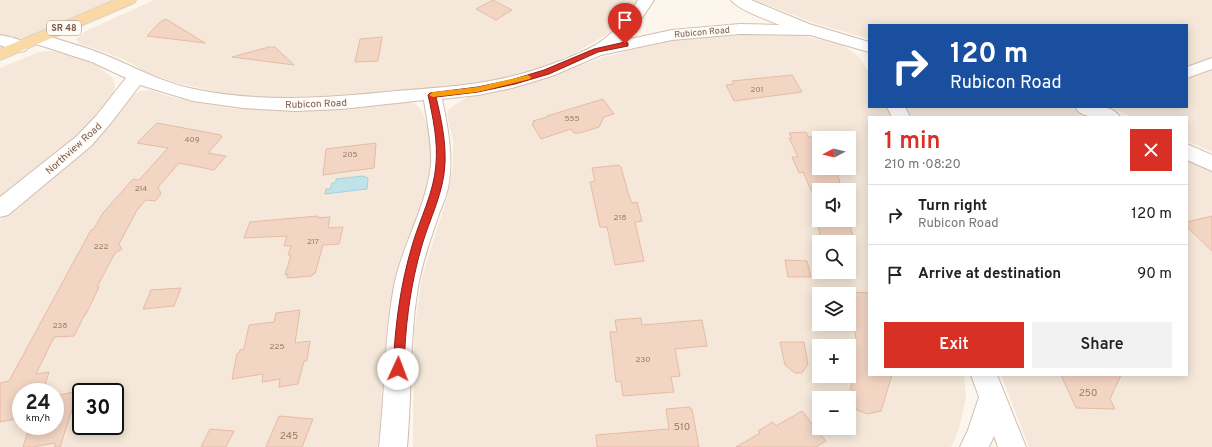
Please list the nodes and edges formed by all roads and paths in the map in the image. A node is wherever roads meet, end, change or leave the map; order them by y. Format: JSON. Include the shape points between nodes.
{"nodes":[{"id":1,"x":128,"y":0,"type":"edge"},
{"id":2,"x":646,"y":0,"type":"edge"},
{"id":3,"x":739,"y":0,"type":"edge"},
{"id":4,"x":810,"y":30,"type":"junction"},
{"id":5,"x":39,"y":39,"type":"junction"},
{"id":6,"x":0,"y":40,"type":"edge"},
{"id":7,"x":19,"y":47,"type":"junction"},
{"id":8,"x":867,"y":50,"type":"edge"},
{"id":9,"x":596,"y":51,"type":"junction"},
{"id":10,"x":0,"y":55,"type":"edge"},
{"id":11,"x":1212,"y":63,"type":"edge"},
{"id":12,"x":1188,"y":74,"type":"edge"},
{"id":13,"x":136,"y":77,"type":"junction"},
{"id":14,"x":432,"y":95,"type":"junction"},
{"id":15,"x":1089,"y":108,"type":"edge"},
{"id":16,"x":1113,"y":113,"type":"edge"},
{"id":17,"x":1188,"y":152,"type":"edge"},
{"id":18,"x":1212,"y":164,"type":"edge"},
{"id":19,"x":0,"y":209,"type":"edge"},
{"id":20,"x":988,"y":387,"type":"edge"},
{"id":21,"x":393,"y":447,"type":"edge"},
{"id":22,"x":974,"y":447,"type":"edge"},
{"id":23,"x":1012,"y":447,"type":"edge"}],
"edges":[{"from":1,"to":5,"type":"main road","number":"SR 48"},
{"from":2,"to":9,"type":"street","name":"Rubicon Road","via":[[631,21]]},
{"from":3,"to":4,"type":"street"},
{"from":4,"to":8,"type":"street"},
{"from":4,"to":9,"type":"street","name":"Rubicon Road","via":[[772,28],[704,31]]},
{"from":5,"to":7,"type":"main road","number":"SR 48"},
{"from":5,"to":13,"type":"street","name":"Rubicon Road","via":[[98,58]]},
{"from":6,"to":7,"type":"street"},
{"from":7,"to":10,"type":"main road","number":"SR 48"},
{"from":9,"to":14,"type":"street","name":"Rubicon Road","via":[[546,72],[512,82]]},
{"from":11,"to":12,"type":"street"},
{"from":13,"to":14,"type":"street","name":"Rubicon Road","via":[[193,95],[258,104],[341,103]]},
{"from":13,"to":19,"type":"street","name":"Northview Road","via":[[104,120],[84,141]]},
{"from":14,"to":21,"type":"street","via":[[441,163],[437,188],[406,286]]},
{"from":15,"to":16,"type":"street"},
{"from":17,"to":18,"type":"street"},
{"from":20,"to":22,"type":"street","via":[[980,435]]},
{"from":20,"to":23,"type":"street"}]}
